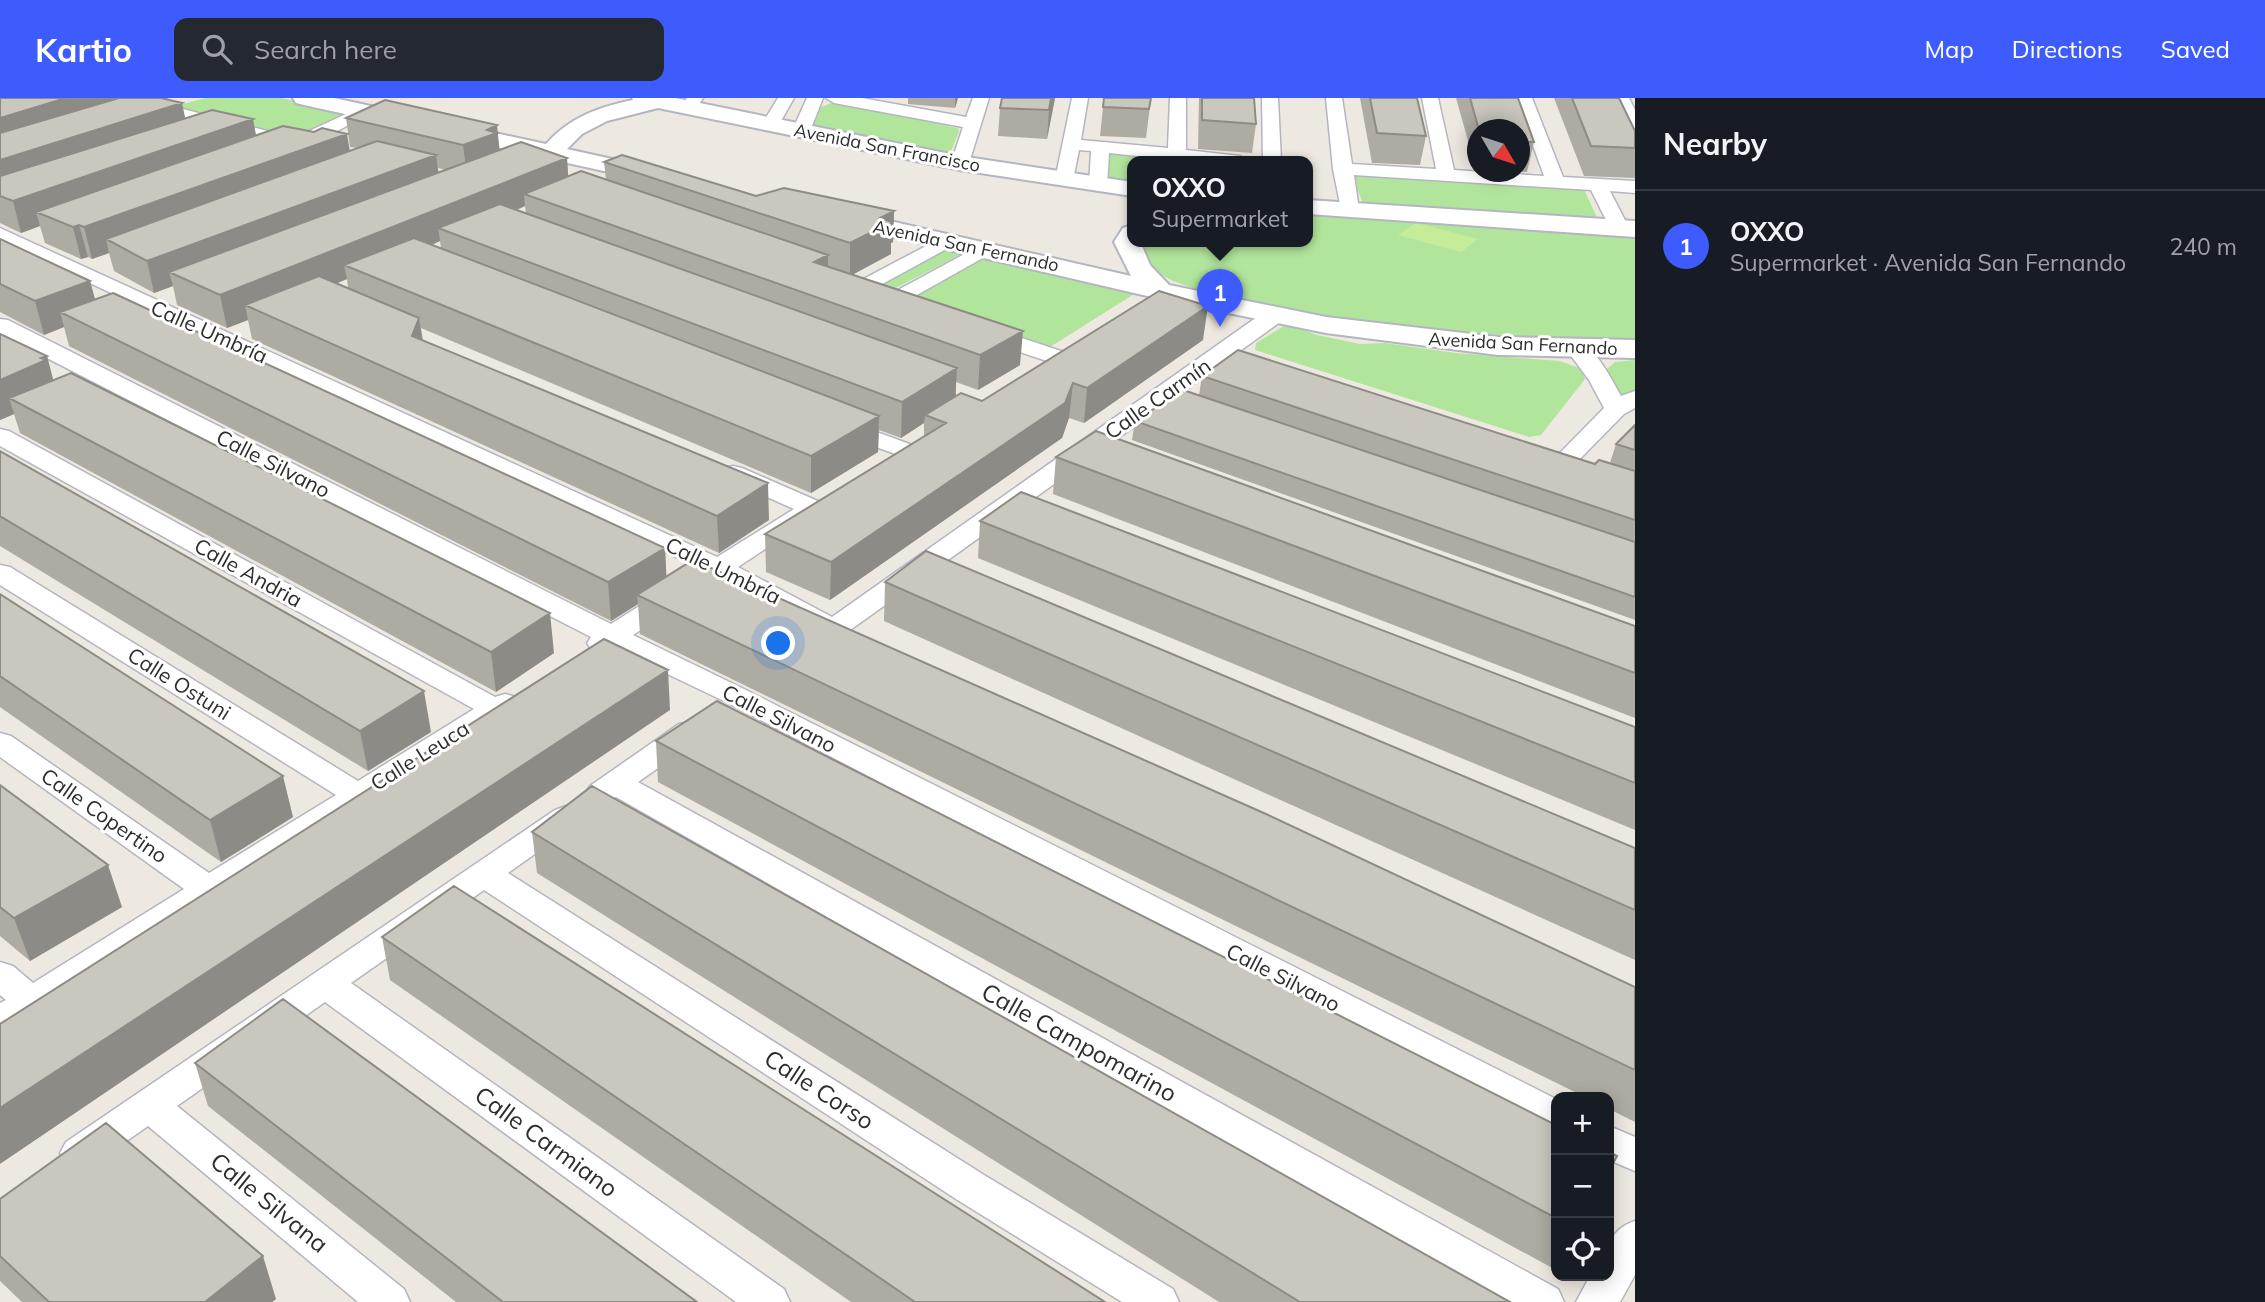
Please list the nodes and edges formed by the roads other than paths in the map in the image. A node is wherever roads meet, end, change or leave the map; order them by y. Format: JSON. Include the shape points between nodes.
{"nodes":[{"id":1,"x":193,"y":98,"type":"edge"},
{"id":2,"x":304,"y":98,"type":"edge"},
{"id":3,"x":786,"y":98,"type":"edge"},
{"id":4,"x":815,"y":98,"type":"edge"},
{"id":5,"x":834,"y":98,"type":"edge"},
{"id":6,"x":981,"y":98,"type":"edge"},
{"id":7,"x":1080,"y":98,"type":"edge"},
{"id":8,"x":1178,"y":98,"type":"edge"},
{"id":9,"x":1270,"y":98,"type":"edge"},
{"id":10,"x":1334,"y":98,"type":"edge"},
{"id":11,"x":1430,"y":98,"type":"edge"},
{"id":12,"x":1524,"y":98,"type":"edge"},
{"id":13,"x":1621,"y":98,"type":"edge"},
{"id":14,"x":654,"y":99,"type":"edge"},
{"id":15,"x":692,"y":102,"type":"edge"},
{"id":16,"x":885,"y":102,"type":"edge"},
{"id":17,"x":365,"y":112,"type":"junction"},
{"id":18,"x":391,"y":118,"type":"junction"},
{"id":19,"x":971,"y":123,"type":"junction"},
{"id":20,"x":771,"y":124,"type":"junction"},
{"id":21,"x":229,"y":126,"type":"junction"},
{"id":22,"x":1635,"y":128,"type":"edge"},
{"id":23,"x":801,"y":131,"type":"junction"},
{"id":24,"x":191,"y":139,"type":"edge"},
{"id":25,"x":297,"y":143,"type":"junction"},
{"id":26,"x":1072,"y":144,"type":"junction"},
{"id":27,"x":1100,"y":146,"type":"junction"},
{"id":28,"x":552,"y":152,"type":"junction"},
{"id":29,"x":1177,"y":154,"type":"junction"},
{"id":30,"x":1195,"y":156,"type":"edge"},
{"id":31,"x":1272,"y":156,"type":"edge"},
{"id":32,"x":259,"y":157,"type":"edge"},
{"id":33,"x":960,"y":163,"type":"junction"},
{"id":34,"x":516,"y":166,"type":"edge"},
{"id":35,"x":1342,"y":169,"type":"junction"},
{"id":36,"x":634,"y":171,"type":"junction"},
{"id":37,"x":1446,"y":175,"type":"junction"},
{"id":38,"x":672,"y":179,"type":"edge"},
{"id":39,"x":1064,"y":180,"type":"junction"},
{"id":40,"x":1556,"y":182,"type":"junction"},
{"id":41,"x":602,"y":184,"type":"edge"},
{"id":42,"x":1098,"y":185,"type":"junction"},
{"id":43,"x":1598,"y":185,"type":"junction"},
{"id":44,"x":1127,"y":188,"type":"edge"},
{"id":45,"x":1633,"y":191,"type":"edge"},
{"id":46,"x":1313,"y":207,"type":"edge"},
{"id":47,"x":1349,"y":210,"type":"junction"},
{"id":48,"x":813,"y":212,"type":"edge"},
{"id":49,"x":1627,"y":228,"type":"edge"},
{"id":50,"x":21,"y":237,"type":"edge"},
{"id":51,"x":945,"y":242,"type":"junction"},
{"id":52,"x":1129,"y":247,"type":"edge"},
{"id":53,"x":983,"y":250,"type":"junction"},
{"id":54,"x":1160,"y":291,"type":"junction"},
{"id":55,"x":892,"y":301,"type":"junction"},
{"id":56,"x":917,"y":310,"type":"edge"},
{"id":57,"x":1125,"y":313,"type":"edge"},
{"id":58,"x":1275,"y":316,"type":"junction"},
{"id":59,"x":0,"y":325,"type":"edge"},
{"id":60,"x":967,"y":327,"type":"edge"},
{"id":61,"x":54,"y":342,"type":"junction"},
{"id":62,"x":1577,"y":349,"type":"junction"},
{"id":63,"x":1635,"y":349,"type":"edge"},
{"id":64,"x":1222,"y":353,"type":"junction"},
{"id":65,"x":10,"y":358,"type":"edge"},
{"id":66,"x":1249,"y":361,"type":"edge"},
{"id":67,"x":1024,"y":376,"type":"edge"},
{"id":68,"x":1166,"y":394,"type":"junction"},
{"id":69,"x":1625,"y":402,"type":"edge"},
{"id":70,"x":1192,"y":403,"type":"edge"},
{"id":71,"x":816,"y":416,"type":"edge"},
{"id":72,"x":25,"y":420,"type":"edge"},
{"id":73,"x":0,"y":430,"type":"edge"},
{"id":74,"x":0,"y":436,"type":"edge"},
{"id":75,"x":1092,"y":445,"type":"junction"},
{"id":76,"x":905,"y":451,"type":"edge"},
{"id":77,"x":1539,"y":452,"type":"edge"},
{"id":78,"x":1118,"y":455,"type":"edge"},
{"id":79,"x":1565,"y":460,"type":"junction"},
{"id":80,"x":709,"y":463,"type":"edge"},
{"id":81,"x":1588,"y":467,"type":"edge"},
{"id":82,"x":720,"y":568,"type":"junction"},
{"id":83,"x":0,"y":573,"type":"edge"},
{"id":84,"x":836,"y":626,"type":"junction"},
{"id":85,"x":612,"y":636,"type":"junction"},
{"id":86,"x":861,"y":638,"type":"edge"},
{"id":87,"x":577,"y":658,"type":"edge"},
{"id":88,"x":530,"y":687,"type":"edge"},
{"id":89,"x":738,"y":697,"type":"junction"},
{"id":90,"x":495,"y":709,"type":"junction"},
{"id":91,"x":0,"y":743,"type":"edge"},
{"id":92,"x":615,"y":783,"type":"junction"},
{"id":93,"x":358,"y":795,"type":"junction"},
{"id":94,"x":483,"y":873,"type":"junction"},
{"id":95,"x":208,"y":889,"type":"junction"},
{"id":96,"x":0,"y":975,"type":"edge"},
{"id":97,"x":324,"y":982,"type":"junction"},
{"id":98,"x":32,"y":1001,"type":"junction"},
{"id":99,"x":0,"y":1021,"type":"edge"},
{"id":100,"x":149,"y":1105,"type":"junction"},
{"id":101,"x":1551,"y":1113,"type":"edge"},
{"id":102,"x":1614,"y":1144,"type":"edge"},
{"id":103,"x":1635,"y":1155,"type":"edge"},
{"id":104,"x":53,"y":1172,"type":"edge"},
{"id":105,"x":1635,"y":1238,"type":"edge"},
{"id":106,"x":389,"y":1302,"type":"edge"},
{"id":107,"x":769,"y":1302,"type":"edge"},
{"id":108,"x":1158,"y":1302,"type":"edge"},
{"id":109,"x":1543,"y":1302,"type":"edge"},
{"id":110,"x":1597,"y":1302,"type":"edge"}],
"edges":[{"from":1,"to":21,"type":"street","via":[[153,110]]},
{"from":2,"to":17,"type":"street"},
{"from":3,"to":20,"type":"street"},
{"from":4,"to":23,"type":"street"},
{"from":5,"to":16,"type":"street"},
{"from":6,"to":19,"type":"street"},
{"from":7,"to":26,"type":"street"},
{"from":8,"to":29,"type":"street"},
{"from":9,"to":31,"type":"street"},
{"from":10,"to":35,"type":"street"},
{"from":11,"to":37,"type":"street"},
{"from":12,"to":40,"type":"street"},
{"from":13,"to":22,"type":"street"},
{"from":14,"to":15,"type":"street","name":"Avenida San Francisco"},
{"from":14,"to":28,"type":"street","via":[[591,119],[565,134]]},
{"from":15,"to":20,"type":"street","name":"Avenida San Francisco"},
{"from":16,"to":19,"type":"street"},
{"from":17,"to":18,"type":"street"},
{"from":17,"to":25,"type":"street"},
{"from":18,"to":25,"type":"street","via":[[322,149]]},
{"from":18,"to":28,"type":"street"},
{"from":19,"to":33,"type":"street"},
{"from":20,"to":23,"type":"street","name":"Avenida San Francisco"},
{"from":21,"to":24,"type":"street"},
{"from":21,"to":25,"type":"street"},
{"from":23,"to":33,"type":"street","name":"Avenida San Francisco"},
{"from":25,"to":32,"type":"street"},
{"from":26,"to":27,"type":"street"},
{"from":26,"to":39,"type":"street"},
{"from":27,"to":29,"type":"street"},
{"from":27,"to":42,"type":"street"},
{"from":28,"to":34,"type":"street"},
{"from":28,"to":36,"type":"street"},
{"from":29,"to":30,"type":"street"},
{"from":33,"to":39,"type":"street","name":"Avenida San Francisco"},
{"from":35,"to":37,"type":"street"},
{"from":35,"to":47,"type":"street"},
{"from":36,"to":38,"type":"street"},
{"from":36,"to":41,"type":"street"},
{"from":37,"to":40,"type":"street"},
{"from":39,"to":42,"type":"street","name":"Avenida San Francisco"},
{"from":40,"to":43,"type":"street"},
{"from":42,"to":44,"type":"street","name":"Avenida San Francisco"},
{"from":43,"to":45,"type":"street"},
{"from":43,"to":49,"type":"street"},
{"from":46,"to":47,"type":"street"},
{"from":47,"to":49,"type":"street"},
{"from":48,"to":51,"type":"street","name":"Avenida San Fernando"},
{"from":50,"to":82,"type":"street","name":"Calle Umbría","via":[[95,268],[151,305],[239,334]]},
{"from":51,"to":53,"type":"street","name":"Avenida San Fernando"},
{"from":51,"to":55,"type":"street","via":[[851,287]]},
{"from":52,"to":54,"type":"street","via":[[1144,277]]},
{"from":53,"to":54,"type":"street","name":"Avenida San Fernando"},
{"from":53,"to":55,"type":"street"},
{"from":54,"to":57,"type":"street"},
{"from":54,"to":58,"type":"street","name":"Avenida San Fernando"},
{"from":55,"to":56,"type":"street"},
{"from":58,"to":62,"type":"street","name":"Avenida San Fernando","via":[[1411,337]]},
{"from":58,"to":64,"type":"street","name":"Calle Carmín"},
{"from":59,"to":61,"type":"street","name":"Calle Silvano"},
{"from":60,"to":67,"type":"street","via":[[1067,349]]},
{"from":61,"to":65,"type":"street"},
{"from":61,"to":85,"type":"street","name":"Calle Silvano","via":[[102,389]]},
{"from":62,"to":63,"type":"street","name":"Avenida San Fernando"},
{"from":62,"to":69,"type":"street"},
{"from":64,"to":66,"type":"street"},
{"from":64,"to":68,"type":"street","name":"Calle Carmín"},
{"from":68,"to":70,"type":"street"},
{"from":68,"to":75,"type":"street","name":"Calle Carmín"},
{"from":69,"to":79,"type":"street"},
{"from":71,"to":76,"type":"street"},
{"from":72,"to":73,"type":"street"},
{"from":74,"to":90,"type":"street","name":"Calle Andria"},
{"from":75,"to":78,"type":"street"},
{"from":75,"to":84,"type":"street","name":"Calle Carmín","via":[[1027,507],[936,570]]},
{"from":77,"to":79,"type":"street"},
{"from":79,"to":81,"type":"street"},
{"from":80,"to":82,"type":"street","via":[[823,500]]},
{"from":82,"to":84,"type":"street","name":"Calle Umbría"},
{"from":82,"to":85,"type":"street"},
{"from":83,"to":93,"type":"street","name":"Calle Ostuni"},
{"from":84,"to":86,"type":"street","name":"Calle Umbría"},
{"from":85,"to":87,"type":"street"},
{"from":85,"to":89,"type":"street","name":"Calle Silvano"},
{"from":88,"to":90,"type":"street","name":"Calle Leuca"},
{"from":89,"to":92,"type":"street"},
{"from":89,"to":101,"type":"street","name":"Calle Silvano"},
{"from":90,"to":93,"type":"street","name":"Calle Leuca"},
{"from":91,"to":95,"type":"street","name":"Calle Copertino"},
{"from":92,"to":94,"type":"street"},
{"from":92,"to":109,"type":"street","name":"Calle Campomarino"},
{"from":93,"to":95,"type":"street","name":"Calle Leuca"},
{"from":94,"to":97,"type":"street"},
{"from":94,"to":108,"type":"street","name":"Calle Corso","via":[[970,1187]]},
{"from":95,"to":98,"type":"street","name":"Calle Leuca"},
{"from":96,"to":98,"type":"street"},
{"from":97,"to":100,"type":"street"},
{"from":97,"to":107,"type":"street","name":"Calle Carmiano"},
{"from":98,"to":99,"type":"street","name":"Calle Leuca"},
{"from":100,"to":104,"type":"street"},
{"from":100,"to":106,"type":"street","name":"Calle Silvana"},
{"from":102,"to":103,"type":"street"},
{"from":105,"to":110,"type":"street"}]}
